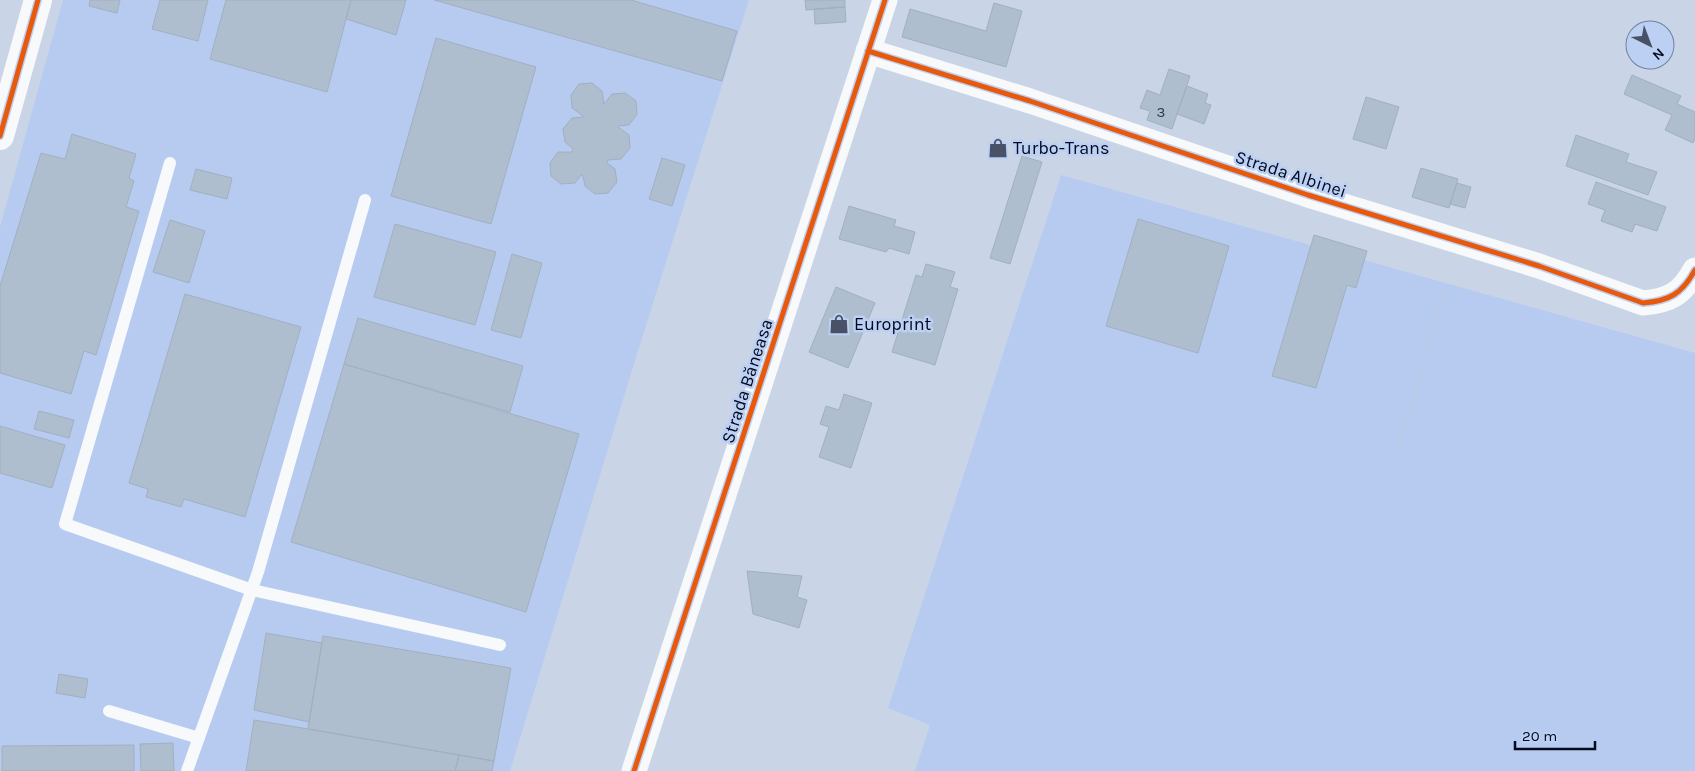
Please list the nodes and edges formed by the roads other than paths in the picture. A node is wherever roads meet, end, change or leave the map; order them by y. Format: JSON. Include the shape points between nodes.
{"nodes":[{"id":1,"x":38,"y":0,"type":"edge"},
{"id":2,"x":885,"y":0,"type":"edge"},
{"id":3,"x":868,"y":51,"type":"junction"},
{"id":4,"x":0,"y":136,"type":"edge"},
{"id":5,"x":170,"y":163,"type":"dead end"},
{"id":6,"x":365,"y":200,"type":"dead end"},
{"id":7,"x":1695,"y":270,"type":"edge"},
{"id":8,"x":252,"y":590,"type":"junction"},
{"id":9,"x":500,"y":646,"type":"dead end"},
{"id":10,"x":109,"y":711,"type":"dead end"},
{"id":11,"x":199,"y":738,"type":"junction"},
{"id":12,"x":187,"y":771,"type":"edge"},
{"id":13,"x":634,"y":771,"type":"edge"}],
"edges":[{"from":1,"to":4,"type":"street"},
{"from":2,"to":3,"type":"street","name":"Strada Băneasa"},
{"from":3,"to":7,"type":"street","name":"Strada Albinei","via":[[1308,195],[1539,266],[1643,303],[1671,298]]},
{"from":3,"to":13,"type":"street","name":"Strada Băneasa"},
{"from":5,"to":8,"type":"lane","via":[[65,524]]},
{"from":6,"to":8,"type":"lane"},
{"from":8,"to":9,"type":"lane"},
{"from":8,"to":11,"type":"lane"},
{"from":10,"to":11,"type":"lane"},
{"from":11,"to":12,"type":"lane"}]}
